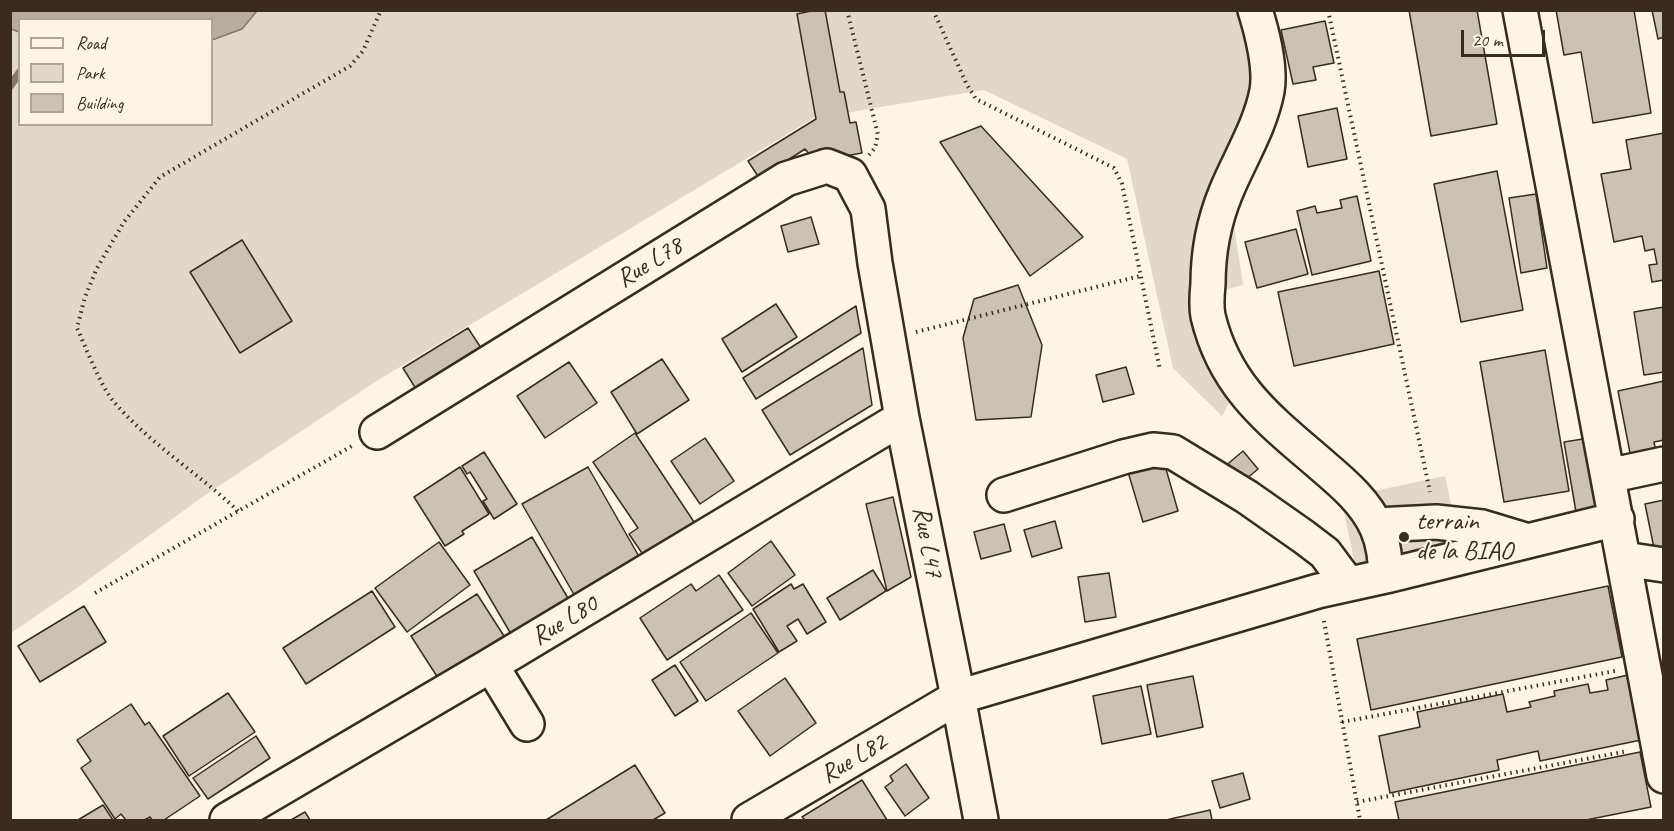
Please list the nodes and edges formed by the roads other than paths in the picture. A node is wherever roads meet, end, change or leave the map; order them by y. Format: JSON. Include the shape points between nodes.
{"nodes":[{"id":1,"x":1255,"y":10,"type":"edge"},
{"id":2,"x":1520,"y":10,"type":"edge"},
{"id":3,"x":875,"y":263,"type":"joint"},
{"id":4,"x":902,"y":418,"type":"junction"},
{"id":5,"x":377,"y":432,"type":"road end"},
{"id":6,"x":1664,"y":464,"type":"edge"},
{"id":7,"x":1608,"y":476,"type":"junction"},
{"id":8,"x":1004,"y":495,"type":"dead end"},
{"id":9,"x":1617,"y":519,"type":"junction"},
{"id":10,"x":1376,"y":525,"type":"junction"},
{"id":11,"x":1526,"y":541,"type":"junction"},
{"id":12,"x":1624,"y":559,"type":"junction"},
{"id":13,"x":1664,"y":565,"type":"edge"},
{"id":14,"x":1386,"y":576,"type":"junction"},
{"id":15,"x":1333,"y":588,"type":"junction"},
{"id":16,"x":491,"y":665,"type":"junction"},
{"id":17,"x":1653,"y":665,"type":"edge"},
{"id":18,"x":958,"y":697,"type":"junction"},
{"id":19,"x":527,"y":724,"type":"dead end"},
{"id":20,"x":1661,"y":761,"type":"edge"},
{"id":21,"x":227,"y":820,"type":"edge"},
{"id":22,"x":749,"y":820,"type":"edge"},
{"id":23,"x":981,"y":820,"type":"edge"}],
"edges":[{"from":1,"to":10,"type":"street","via":[[1267,66],[1267,89],[1259,120],[1214,226],[1207,312],[1215,343],[1250,401],[1353,492]]},
{"from":2,"to":7,"type":"street"},
{"from":3,"to":4,"type":"street","name":"Rue L47"},
{"from":3,"to":5,"type":"street","name":"Rue L78","via":[[868,209],[850,175],[826,166],[786,179]]},
{"from":4,"to":16,"type":"street","name":"Rue L80"},
{"from":4,"to":18,"type":"street","name":"Rue L47"},
{"from":6,"to":7,"type":"street"},
{"from":7,"to":9,"type":"street"},
{"from":8,"to":15,"type":"street","via":[[1124,456],[1153,450],[1173,452],[1247,497],[1325,553]]},
{"from":9,"to":11,"type":"street","name":"Rue L82"},
{"from":9,"to":12,"type":"street"},
{"from":10,"to":11,"type":"street","via":[[1436,522],[1482,527]]},
{"from":10,"to":14,"type":"street","via":[[1384,546]]},
{"from":11,"to":14,"type":"street","name":"Rue L82"},
{"from":12,"to":13,"type":"street"},
{"from":12,"to":17,"type":"street"},
{"from":14,"to":15,"type":"street","name":"Rue L82"},
{"from":15,"to":18,"type":"street","name":"Rue L82"},
{"from":16,"to":19,"type":"street"},
{"from":16,"to":21,"type":"street","name":"Rue L80"},
{"from":17,"to":20,"type":"street"},
{"from":18,"to":22,"type":"street","name":"Rue L82"},
{"from":18,"to":23,"type":"street","name":"Rue L47"}]}
